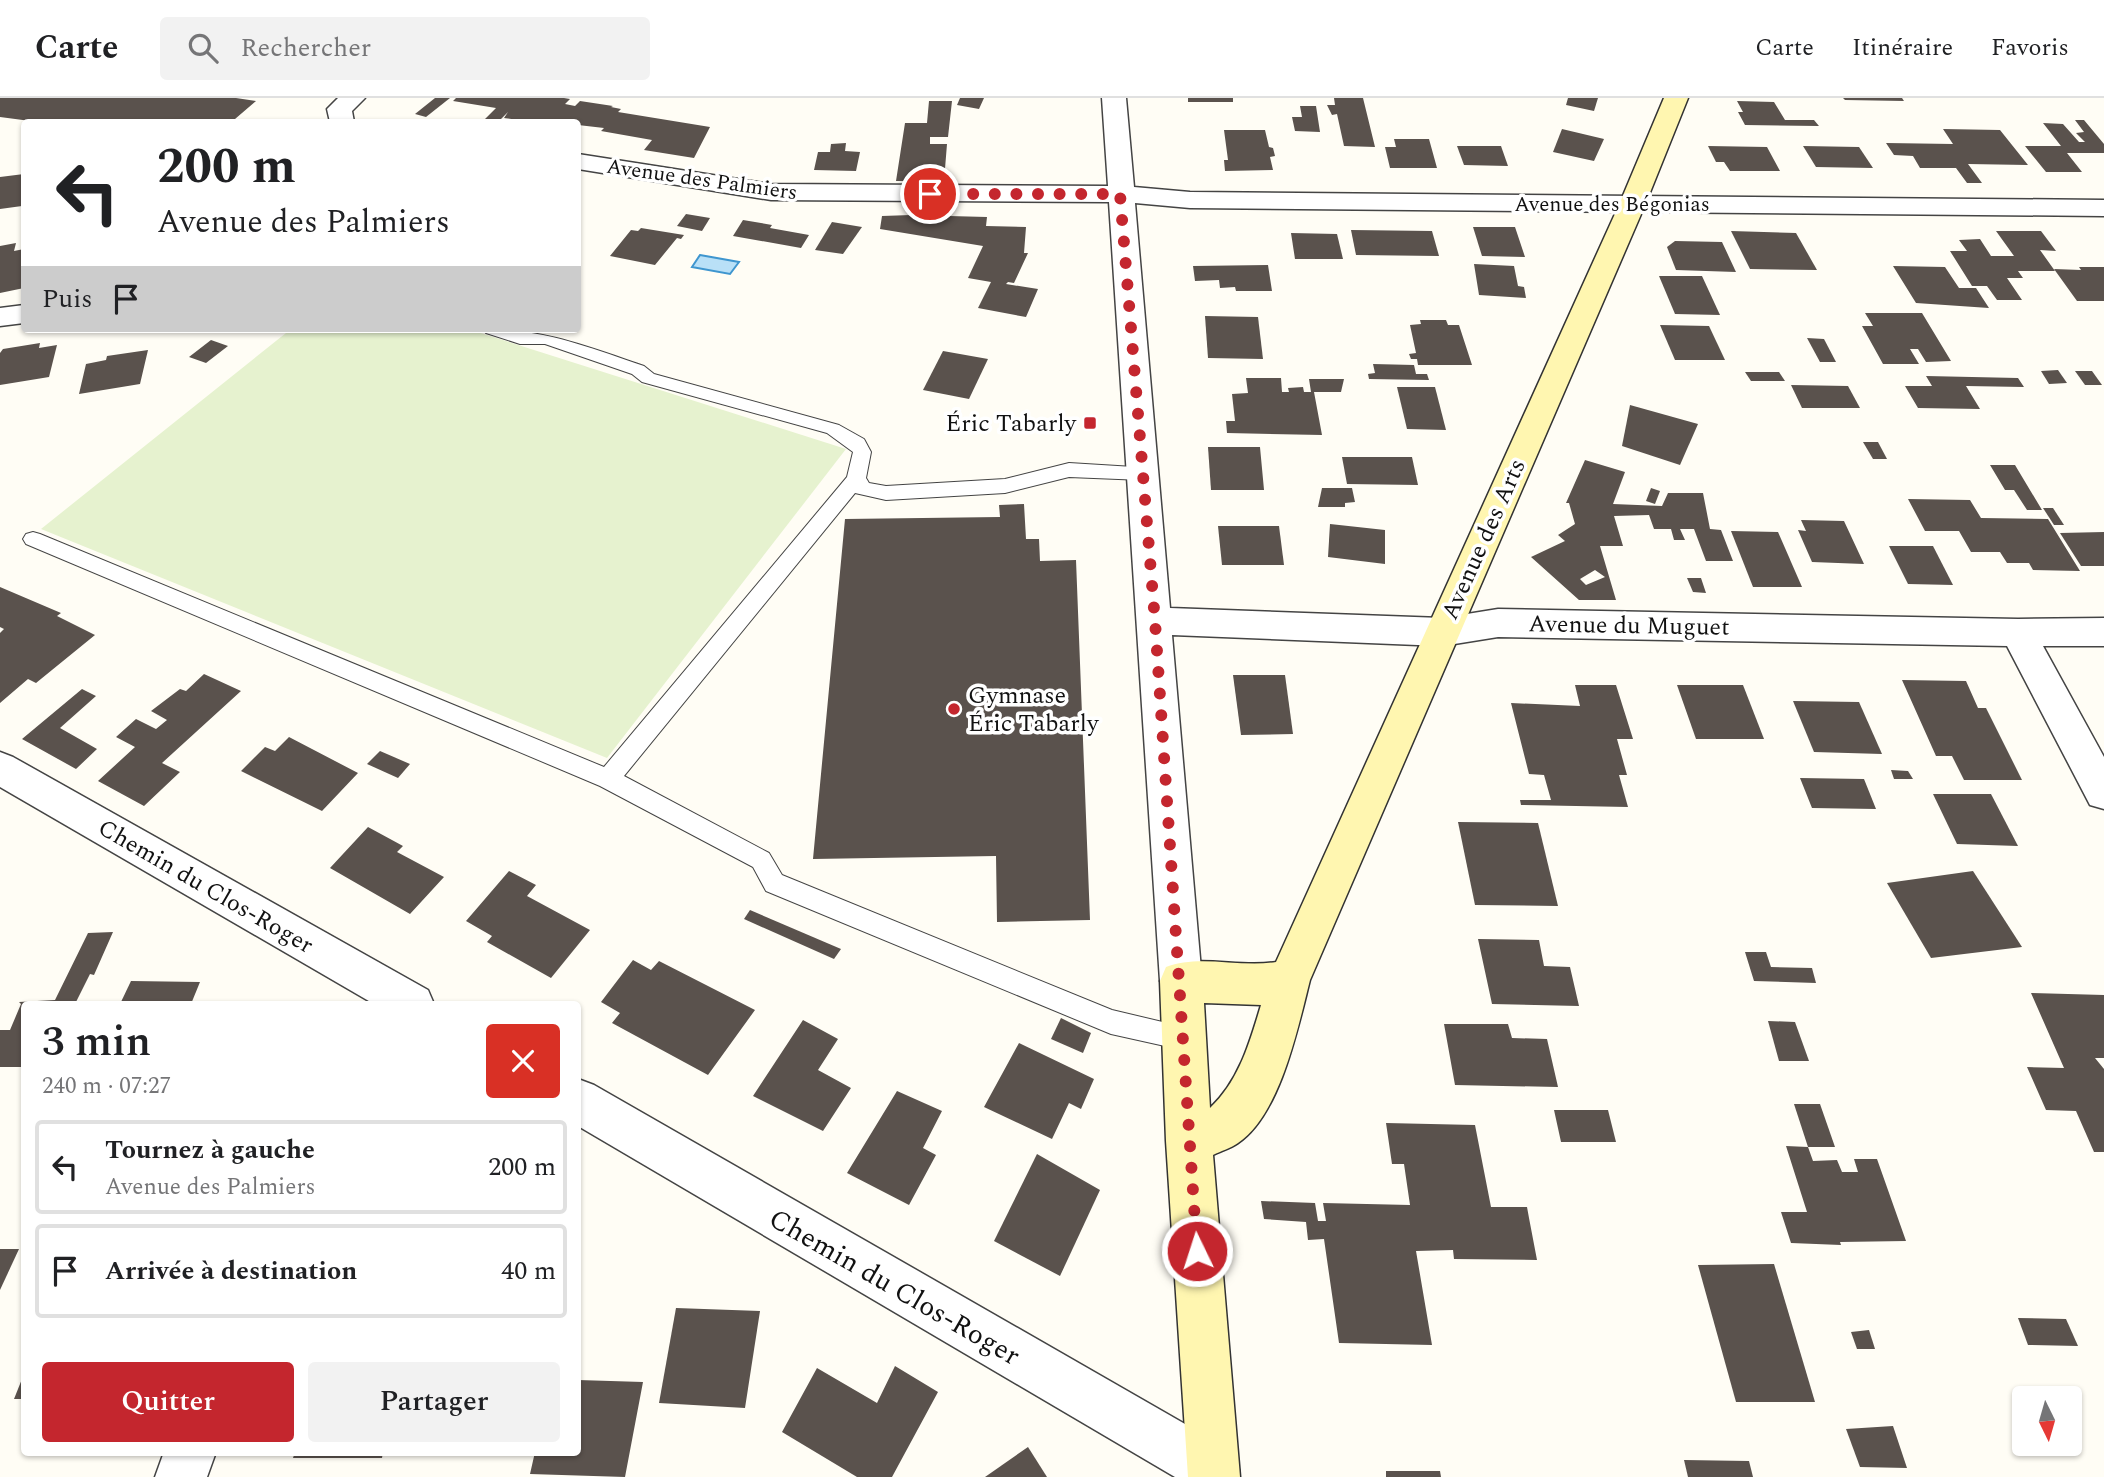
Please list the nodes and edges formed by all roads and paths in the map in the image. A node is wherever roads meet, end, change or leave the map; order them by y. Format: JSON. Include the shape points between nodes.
{"nodes":[{"id":1,"x":352,"y":98,"type":"edge"},
{"id":2,"x":1114,"y":98,"type":"edge"},
{"id":3,"x":1676,"y":98,"type":"edge"},
{"id":4,"x":341,"y":119,"type":"edge"},
{"id":5,"x":581,"y":162,"type":"edge"},
{"id":6,"x":1120,"y":194,"type":"junction"},
{"id":7,"x":1632,"y":205,"type":"junction"},
{"id":8,"x":2104,"y":208,"type":"edge"},
{"id":9,"x":21,"y":314,"type":"edge"},
{"id":10,"x":0,"y":317,"type":"edge"},
{"id":11,"x":504,"y":333,"type":"edge"},
{"id":12,"x":1143,"y":473,"type":"junction"},
{"id":13,"x":856,"y":479,"type":"junction"},
{"id":14,"x":33,"y":539,"type":"dead end"},
{"id":15,"x":1155,"y":621,"type":"junction"},
{"id":16,"x":1442,"y":632,"type":"junction"},
{"id":17,"x":2104,"y":632,"type":"edge"},
{"id":18,"x":2018,"y":633,"type":"junction"},
{"id":19,"x":0,"y":768,"type":"edge"},
{"id":20,"x":608,"y":779,"type":"junction"},
{"id":21,"x":2104,"y":793,"type":"edge"},
{"id":22,"x":1289,"y":980,"type":"junction"},
{"id":23,"x":1181,"y":981,"type":"junction"},
{"id":24,"x":361,"y":991,"type":"edge"},
{"id":25,"x":401,"y":1001,"type":"edge"},
{"id":26,"x":1183,"y":1038,"type":"junction"},
{"id":27,"x":581,"y":1103,"type":"edge"},
{"id":28,"x":1189,"y":1141,"type":"junction"},
{"id":29,"x":189,"y":1456,"type":"edge"},
{"id":30,"x":1213,"y":1474,"type":"edge"},
{"id":31,"x":181,"y":1477,"type":"edge"}],
"edges":[{"from":1,"to":4,"type":"street","via":[[339,109]]},
{"from":2,"to":6,"type":"street"},
{"from":3,"to":7,"type":"street","name":"Avenue des Arts"},
{"from":5,"to":6,"type":"street","name":"Avenue des Palmiers","via":[[771,192]]},
{"from":6,"to":7,"type":"street","name":"Avenue des Bégonias","via":[[1190,200]]},
{"from":6,"to":12,"type":"street"},
{"from":7,"to":8,"type":"street","name":"Avenue des Bégonias"},
{"from":7,"to":16,"type":"street","name":"Avenue des Arts"},
{"from":9,"to":10,"type":"street"},
{"from":11,"to":13,"type":"lane","via":[[546,339],[638,370],[648,378],[833,429],[857,444],[862,453]]},
{"from":12,"to":13,"type":"lane","via":[[1069,470],[1005,486],[886,493],[863,489]]},
{"from":12,"to":15,"type":"street"},
{"from":13,"to":20,"type":"lane"},
{"from":14,"to":20,"type":"lane"},
{"from":15,"to":16,"type":"street","name":"Avenue du Muguet"},
{"from":15,"to":23,"type":"street"},
{"from":16,"to":18,"type":"street","name":"Avenue du Muguet","via":[[1498,622]]},
{"from":16,"to":22,"type":"street","name":"Avenue des Arts"},
{"from":17,"to":18,"type":"street","name":"Avenue du Muguet"},
{"from":18,"to":21,"type":"street"},
{"from":19,"to":24,"type":"street","name":"Chemin du Clos-Roger"},
{"from":20,"to":26,"type":"lane","via":[[761,860],[774,883],[1111,1022]]},
{"from":22,"to":23,"type":"street","via":[[1254,986]]},
{"from":22,"to":28,"type":"street","name":"Avenue des Arts","via":[[1272,1043],[1246,1101],[1224,1126]]},
{"from":23,"to":26,"type":"street"},
{"from":24,"to":25,"type":"street","name":"Chemin du Clos-Roger"},
{"from":26,"to":28,"type":"street"},
{"from":27,"to":30,"type":"street","name":"Chemin du Clos-Roger"},
{"from":28,"to":30,"type":"street"},
{"from":29,"to":31,"type":"street"}]}
